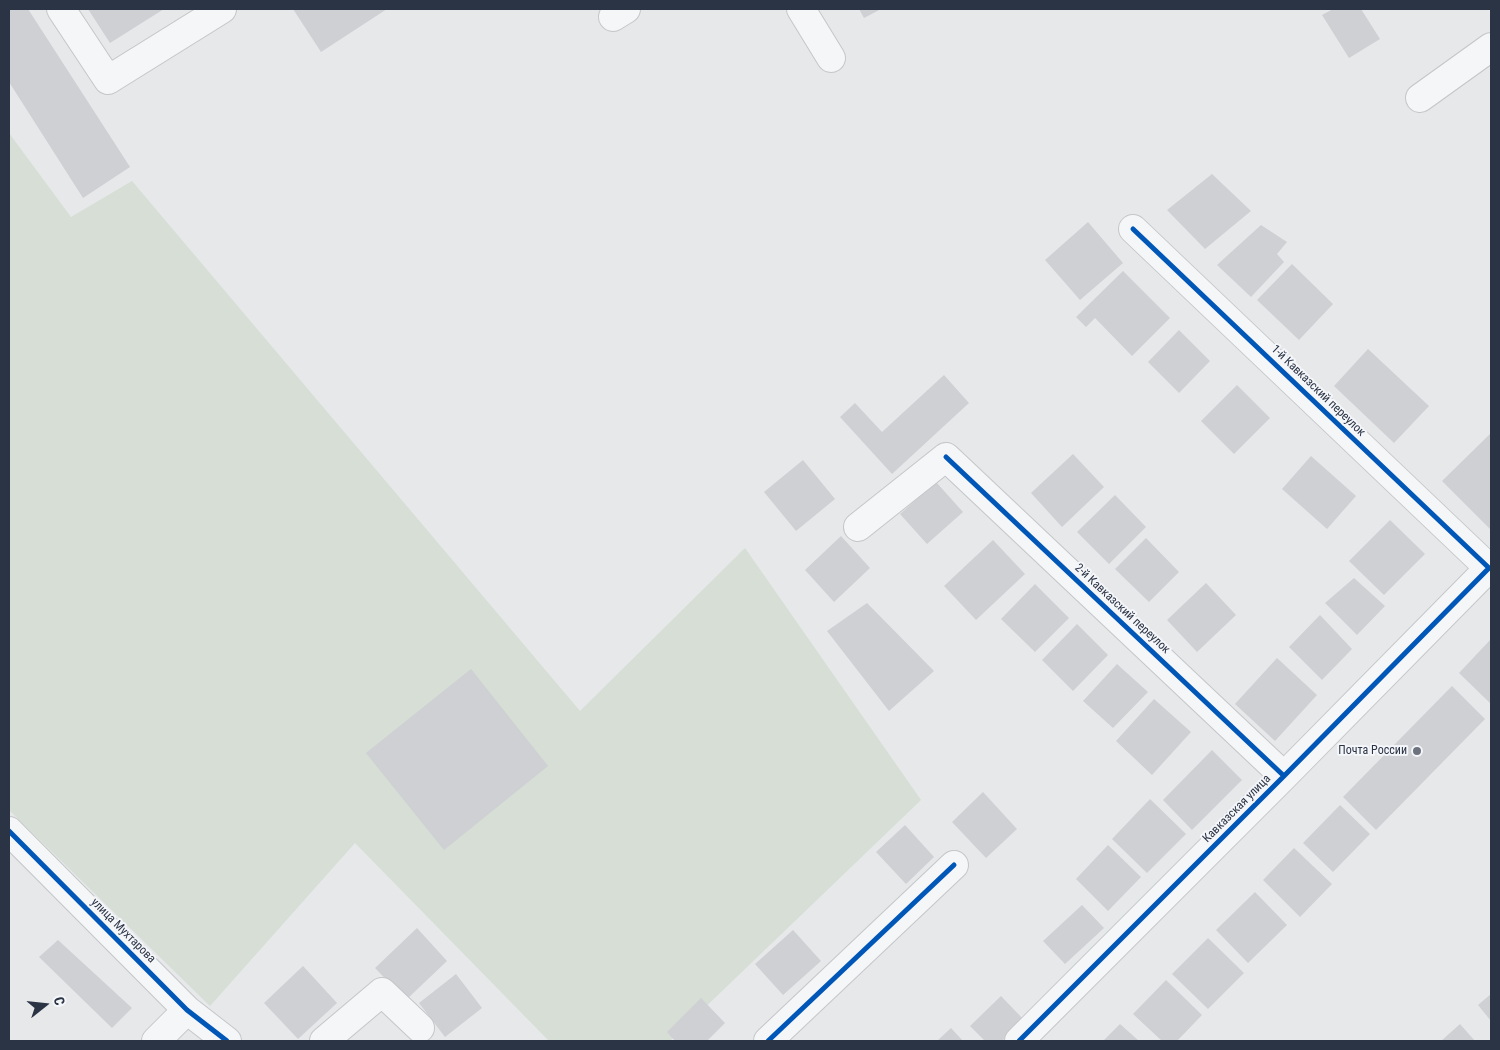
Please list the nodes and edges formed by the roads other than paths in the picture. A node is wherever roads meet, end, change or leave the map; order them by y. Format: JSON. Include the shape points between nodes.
{"nodes":[{"id":1,"x":61,"y":9,"type":"edge"},
{"id":2,"x":222,"y":9,"type":"edge"},
{"id":3,"x":801,"y":9,"type":"edge"},
{"id":4,"x":1491,"y":47,"type":"edge"},
{"id":5,"x":831,"y":58,"type":"dead end"},
{"id":6,"x":1420,"y":98,"type":"dead end"},
{"id":7,"x":1133,"y":229,"type":"dead end"},
{"id":8,"x":858,"y":527,"type":"dead end"},
{"id":9,"x":1489,"y":568,"type":"joint"},
{"id":10,"x":1284,"y":776,"type":"junction"},
{"id":11,"x":9,"y":831,"type":"edge"},
{"id":12,"x":954,"y":865,"type":"dead end"},
{"id":13,"x":187,"y":1010,"type":"junction"},
{"id":14,"x":420,"y":1028,"type":"dead end"},
{"id":15,"x":156,"y":1041,"type":"edge"},
{"id":16,"x":227,"y":1041,"type":"edge"},
{"id":17,"x":324,"y":1041,"type":"edge"},
{"id":18,"x":768,"y":1041,"type":"edge"},
{"id":19,"x":1019,"y":1041,"type":"edge"}],
"edges":[{"from":1,"to":2,"type":"street","via":[[108,80]]},
{"from":3,"to":5,"type":"street"},
{"from":4,"to":6,"type":"street"},
{"from":7,"to":9,"type":"street","name":"1-й Кавказский переулок"},
{"from":8,"to":10,"type":"street","name":"2-й Кавказский переулок","via":[[946,457]]},
{"from":9,"to":10,"type":"street","name":"Кавказская улица"},
{"from":10,"to":19,"type":"street","name":"Кавказская улица"},
{"from":11,"to":13,"type":"street","name":"улица Мухтарова"},
{"from":12,"to":18,"type":"street"},
{"from":13,"to":15,"type":"street"},
{"from":13,"to":16,"type":"street","name":"улица Мухтарова"},
{"from":14,"to":17,"type":"street","via":[[382,992]]}]}
